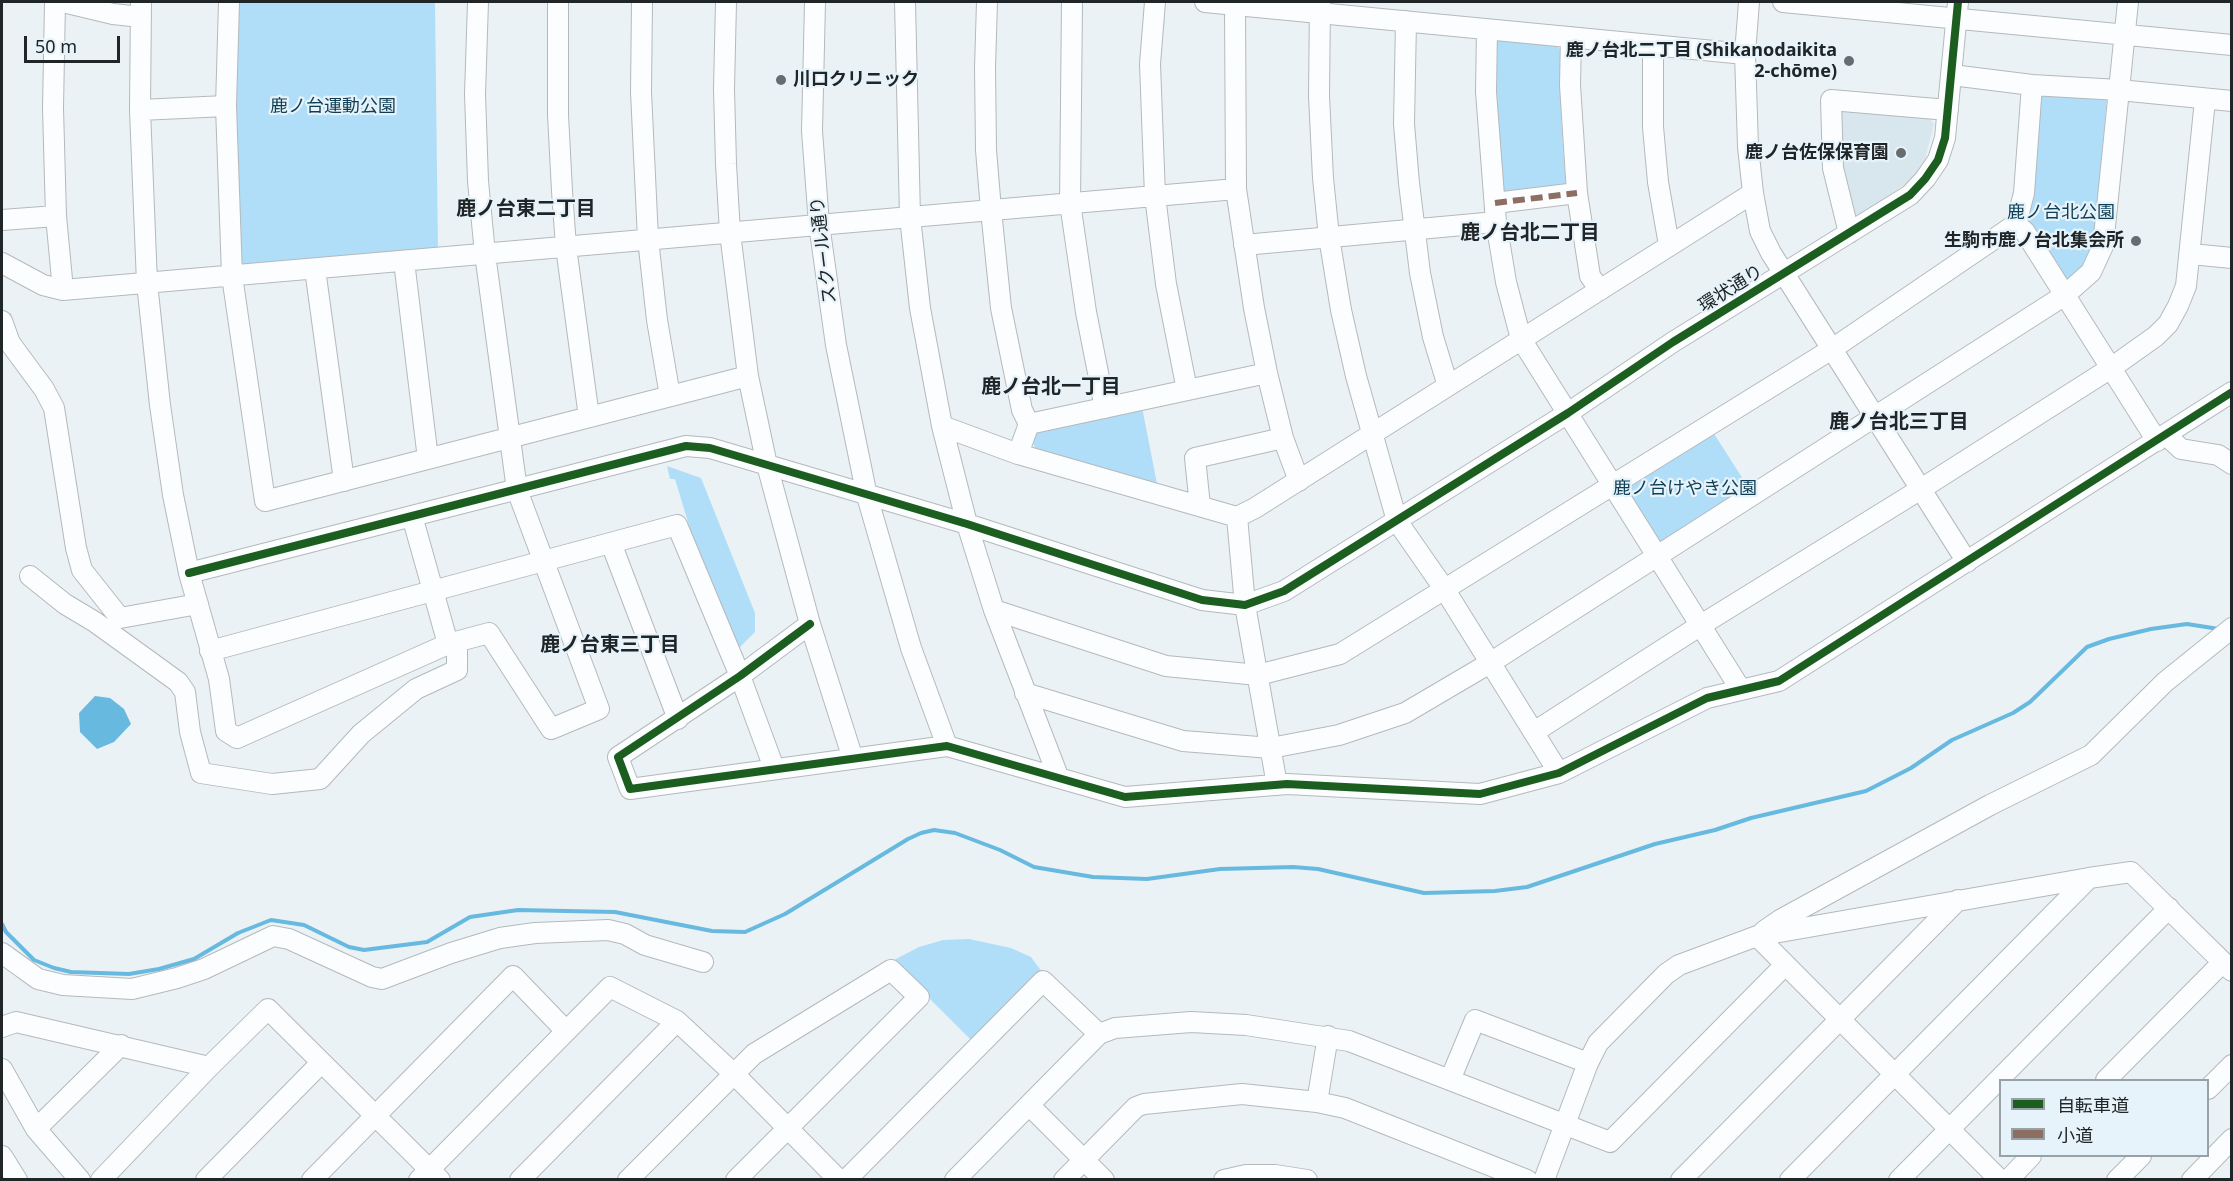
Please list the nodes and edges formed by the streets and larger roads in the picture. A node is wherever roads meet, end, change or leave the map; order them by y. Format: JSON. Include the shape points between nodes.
{"nodes":[{"id":1,"x":55,"y":2,"type":"edge"},
{"id":2,"x":63,"y":2,"type":"edge"},
{"id":3,"x":229,"y":2,"type":"edge"},
{"id":4,"x":478,"y":2,"type":"edge"},
{"id":5,"x":558,"y":2,"type":"edge"},
{"id":6,"x":642,"y":2,"type":"edge"},
{"id":7,"x":726,"y":2,"type":"edge"},
{"id":8,"x":815,"y":2,"type":"edge"},
{"id":9,"x":905,"y":2,"type":"edge"},
{"id":10,"x":987,"y":2,"type":"edge"},
{"id":11,"x":1072,"y":2,"type":"edge"},
{"id":12,"x":1155,"y":2,"type":"edge"},
{"id":13,"x":1205,"y":2,"type":"edge"},
{"id":14,"x":1749,"y":2,"type":"edge"},
{"id":15,"x":1783,"y":2,"type":"edge"},
{"id":16,"x":2128,"y":2,"type":"edge"},
{"id":17,"x":1235,"y":5,"type":"junction"},
{"id":18,"x":1320,"y":7,"type":"edge"},
{"id":19,"x":141,"y":9,"type":"edge"},
{"id":20,"x":1957,"y":10,"type":"edge"},
{"id":21,"x":1406,"y":21,"type":"junction"},
{"id":22,"x":1487,"y":29,"type":"junction"},
{"id":23,"x":2124,"y":35,"type":"junction"},
{"id":24,"x":1571,"y":37,"type":"junction"},
{"id":25,"x":1653,"y":45,"type":"junction"},
{"id":26,"x":2232,"y":45,"type":"edge"},
{"id":27,"x":1745,"y":54,"type":"junction"},
{"id":28,"x":1952,"y":75,"type":"junction"},
{"id":29,"x":2032,"y":85,"type":"junction"},
{"id":30,"x":2119,"y":90,"type":"junction"},
{"id":31,"x":2205,"y":100,"type":"junction"},
{"id":32,"x":2232,"y":101,"type":"edge"},
{"id":33,"x":226,"y":106,"type":"junction"},
{"id":34,"x":140,"y":110,"type":"junction"},
{"id":35,"x":1948,"y":110,"type":"junction"},
{"id":36,"x":1236,"y":189,"type":"junction"},
{"id":37,"x":1753,"y":193,"type":"junction"},
{"id":38,"x":1577,"y":194,"type":"junction"},
{"id":39,"x":1155,"y":196,"type":"junction"},
{"id":40,"x":1070,"y":203,"type":"junction"},
{"id":41,"x":991,"y":210,"type":"junction"},
{"id":42,"x":1496,"y":212,"type":"junction"},
{"id":43,"x":56,"y":216,"type":"junction"},
{"id":44,"x":910,"y":217,"type":"junction"},
{"id":45,"x":2,"y":220,"type":"edge"},
{"id":46,"x":819,"y":224,"type":"junction"},
{"id":47,"x":2016,"y":224,"type":"junction"},
{"id":48,"x":1414,"y":228,"type":"junction"},
{"id":49,"x":730,"y":233,"type":"junction"},
{"id":50,"x":1849,"y":233,"type":"junction"},
{"id":51,"x":1329,"y":237,"type":"junction"},
{"id":52,"x":648,"y":240,"type":"junction"},
{"id":53,"x":1244,"y":245,"type":"junction"},
{"id":54,"x":1669,"y":245,"type":"junction"},
{"id":55,"x":566,"y":247,"type":"junction"},
{"id":56,"x":485,"y":254,"type":"junction"},
{"id":57,"x":2191,"y":254,"type":"junction"},
{"id":58,"x":2232,"y":258,"type":"edge"},
{"id":59,"x":404,"y":261,"type":"junction"},
{"id":60,"x":2,"y":263,"type":"edge"},
{"id":61,"x":315,"y":269,"type":"junction"},
{"id":62,"x":1784,"y":273,"type":"junction"},
{"id":63,"x":232,"y":276,"type":"junction"},
{"id":64,"x":147,"y":284,"type":"junction"},
{"id":65,"x":63,"y":290,"type":"junction"},
{"id":66,"x":1600,"y":290,"type":"junction"},
{"id":67,"x":2065,"y":295,"type":"junction"},
{"id":68,"x":2,"y":321,"type":"edge"},
{"id":69,"x":1521,"y":339,"type":"junction"},
{"id":70,"x":1832,"y":349,"type":"junction"},
{"id":71,"x":2111,"y":368,"type":"junction"},
{"id":72,"x":1267,"y":373,"type":"junction"},
{"id":73,"x":748,"y":376,"type":"junction"},
{"id":74,"x":1448,"y":386,"type":"junction"},
{"id":75,"x":1187,"y":390,"type":"junction"},
{"id":76,"x":2232,"y":392,"type":"edge"},
{"id":77,"x":670,"y":396,"type":"junction"},
{"id":78,"x":1105,"y":408,"type":"junction"},
{"id":79,"x":1568,"y":413,"type":"junction"},
{"id":80,"x":589,"y":417,"type":"junction"},
{"id":81,"x":1875,"y":417,"type":"junction"},
{"id":82,"x":1029,"y":424,"type":"junction"},
{"id":83,"x":942,"y":426,"type":"junction"},
{"id":84,"x":1373,"y":434,"type":"junction"},
{"id":85,"x":510,"y":438,"type":"junction"},
{"id":86,"x":1283,"y":438,"type":"junction"},
{"id":87,"x":2162,"y":438,"type":"junction"},
{"id":88,"x":1018,"y":454,"type":"junction"},
{"id":89,"x":428,"y":459,"type":"junction"},
{"id":90,"x":2232,"y":464,"type":"edge"},
{"id":91,"x":766,"y":465,"type":"junction"},
{"id":92,"x":344,"y":481,"type":"junction"},
{"id":93,"x":1299,"y":481,"type":"junction"},
{"id":94,"x":1613,"y":485,"type":"junction"},
{"id":95,"x":1921,"y":489,"type":"junction"},
{"id":96,"x":517,"y":490,"type":"junction"},
{"id":97,"x":867,"y":496,"type":"junction"},
{"id":98,"x":1200,"y":506,"type":"junction"},
{"id":99,"x":412,"y":516,"type":"junction"},
{"id":100,"x":1237,"y":517,"type":"junction"},
{"id":101,"x":1397,"y":521,"type":"junction"},
{"id":102,"x":967,"y":524,"type":"junction"},
{"id":103,"x":611,"y":543,"type":"junction"},
{"id":104,"x":1657,"y":556,"type":"junction"},
{"id":105,"x":543,"y":560,"type":"junction"},
{"id":106,"x":1967,"y":562,"type":"junction"},
{"id":107,"x":189,"y":573,"type":"junction"},
{"id":108,"x":30,"y":576,"type":"dead end"},
{"id":109,"x":1445,"y":590,"type":"junction"},
{"id":110,"x":433,"y":591,"type":"junction"},
{"id":111,"x":198,"y":604,"type":"junction"},
{"id":112,"x":1245,"y":605,"type":"junction"},
{"id":113,"x":994,"y":610,"type":"junction"},
{"id":114,"x":810,"y":624,"type":"junction"},
{"id":115,"x":1701,"y":625,"type":"junction"},
{"id":116,"x":2232,"y":628,"type":"edge"},
{"id":117,"x":452,"y":643,"type":"junction"},
{"id":118,"x":210,"y":651,"type":"junction"},
{"id":119,"x":1490,"y":663,"type":"junction"},
{"id":120,"x":1258,"y":675,"type":"junction"},
{"id":121,"x":740,"y":676,"type":"junction"},
{"id":122,"x":1741,"y":690,"type":"junction"},
{"id":123,"x":1025,"y":693,"type":"junction"},
{"id":124,"x":678,"y":719,"type":"junction"},
{"id":125,"x":1534,"y":732,"type":"junction"},
{"id":126,"x":946,"y":746,"type":"junction"},
{"id":127,"x":1271,"y":748,"type":"junction"},
{"id":128,"x":853,"y":759,"type":"junction"},
{"id":129,"x":774,"y":768,"type":"junction"},
{"id":130,"x":1559,"y":773,"type":"junction"},
{"id":131,"x":1058,"y":776,"type":"junction"},
{"id":132,"x":1277,"y":785,"type":"junction"},
{"id":133,"x":2089,"y":878,"type":"junction"},
{"id":134,"x":1958,"y":900,"type":"junction"},
{"id":135,"x":2169,"y":908,"type":"junction"},
{"id":136,"x":1757,"y":936,"type":"junction"},
{"id":137,"x":2,"y":953,"type":"edge"},
{"id":138,"x":704,"y":962,"type":"dead end"},
{"id":139,"x":1785,"y":965,"type":"junction"},
{"id":140,"x":2227,"y":967,"type":"edge"},
{"id":141,"x":1840,"y":1020,"type":"junction"},
{"id":142,"x":677,"y":1021,"type":"junction"},
{"id":143,"x":2,"y":1027,"type":"edge"},
{"id":144,"x":566,"y":1031,"type":"junction"},
{"id":145,"x":1099,"y":1034,"type":"junction"},
{"id":146,"x":1328,"y":1036,"type":"junction"},
{"id":147,"x":121,"y":1045,"type":"junction"},
{"id":148,"x":321,"y":1063,"type":"junction"},
{"id":149,"x":1588,"y":1063,"type":"junction"},
{"id":150,"x":2232,"y":1065,"type":"edge"},
{"id":151,"x":209,"y":1067,"type":"junction"},
{"id":152,"x":2,"y":1068,"type":"edge"},
{"id":153,"x":733,"y":1073,"type":"junction"},
{"id":154,"x":1895,"y":1074,"type":"junction"},
{"id":155,"x":2000,"y":1079,"type":"edge"},
{"id":156,"x":2107,"y":1079,"type":"edge"},
{"id":157,"x":1450,"y":1080,"type":"junction"},
{"id":158,"x":1999,"y":1080,"type":"edge"},
{"id":159,"x":2209,"y":1088,"type":"edge"},
{"id":160,"x":1317,"y":1102,"type":"junction"},
{"id":161,"x":1029,"y":1105,"type":"junction"},
{"id":162,"x":374,"y":1115,"type":"junction"},
{"id":163,"x":1566,"y":1125,"type":"junction"},
{"id":164,"x":1951,"y":1128,"type":"junction"},
{"id":165,"x":36,"y":1129,"type":"junction"},
{"id":166,"x":787,"y":1129,"type":"junction"},
{"id":167,"x":2232,"y":1139,"type":"edge"},
{"id":168,"x":2,"y":1156,"type":"edge"},
{"id":169,"x":2029,"y":1157,"type":"edge"},
{"id":170,"x":2139,"y":1157,"type":"edge"},
{"id":171,"x":1083,"y":1160,"type":"junction"},
{"id":172,"x":219,"y":1175,"type":"edge"},
{"id":173,"x":429,"y":1176,"type":"edge"},
{"id":174,"x":17,"y":1179,"type":"edge"},
{"id":175,"x":80,"y":1179,"type":"edge"},
{"id":176,"x":101,"y":1179,"type":"edge"},
{"id":177,"x":312,"y":1179,"type":"edge"},
{"id":178,"x":520,"y":1179,"type":"edge"},
{"id":179,"x":628,"y":1179,"type":"edge"},
{"id":180,"x":735,"y":1179,"type":"edge"},
{"id":181,"x":838,"y":1179,"type":"edge"},
{"id":182,"x":846,"y":1179,"type":"edge"},
{"id":183,"x":955,"y":1179,"type":"edge"},
{"id":184,"x":1064,"y":1179,"type":"edge"},
{"id":185,"x":1104,"y":1179,"type":"edge"},
{"id":186,"x":1224,"y":1179,"type":"edge"},
{"id":187,"x":1307,"y":1179,"type":"edge"},
{"id":188,"x":1527,"y":1179,"type":"edge"},
{"id":189,"x":1544,"y":1179,"type":"edge"},
{"id":190,"x":1681,"y":1179,"type":"edge"},
{"id":191,"x":1790,"y":1179,"type":"edge"},
{"id":192,"x":1899,"y":1179,"type":"edge"},
{"id":193,"x":2000,"y":1179,"type":"edge"},
{"id":194,"x":2008,"y":1179,"type":"edge"},
{"id":195,"x":2117,"y":1179,"type":"edge"},
{"id":196,"x":2192,"y":1179,"type":"edge"}],
"edges":[{"from":1,"to":43,"type":"street"},
{"from":2,"to":19,"type":"street","via":[[113,14]]},
{"from":3,"to":33,"type":"street"},
{"from":4,"to":56,"type":"street","via":[[475,94]]},
{"from":5,"to":55,"type":"street","via":[[558,115]]},
{"from":6,"to":52,"type":"street","via":[[641,92]]},
{"from":7,"to":49,"type":"street","via":[[724,90]]},
{"from":8,"to":46,"type":"street","name":"スクール通り","via":[[812,131]]},
{"from":9,"to":44,"type":"street"},
{"from":10,"to":41,"type":"street"},
{"from":11,"to":40,"type":"street"},
{"from":12,"to":39,"type":"street","via":[[1150,64]]},
{"from":13,"to":17,"type":"street"},
{"from":14,"to":27,"type":"street"},
{"from":15,"to":20,"type":"street"},
{"from":16,"to":23,"type":"street"},
{"from":17,"to":18,"type":"street"},
{"from":17,"to":36,"type":"street"},
{"from":18,"to":21,"type":"street"},
{"from":18,"to":51,"type":"street","via":[[1319,108]]},
{"from":19,"to":34,"type":"street"},
{"from":20,"to":23,"type":"street"},
{"from":20,"to":28,"type":"street","name":"環状通り"},
{"from":21,"to":22,"type":"street"},
{"from":21,"to":48,"type":"street","via":[[1404,124]]},
{"from":22,"to":24,"type":"street"},
{"from":22,"to":42,"type":"street","via":[[1486,93]]},
{"from":23,"to":26,"type":"street"},
{"from":23,"to":30,"type":"street"},
{"from":24,"to":25,"type":"street"},
{"from":24,"to":38,"type":"street"},
{"from":25,"to":27,"type":"street"},
{"from":25,"to":54,"type":"street","via":[[1653,127]]},
{"from":27,"to":37,"type":"street"},
{"from":28,"to":29,"type":"street"},
{"from":28,"to":35,"type":"street","name":"環状通り"},
{"from":29,"to":30,"type":"street"},
{"from":29,"to":47,"type":"street","via":[[2024,193]]},
{"from":30,"to":31,"type":"street"},
{"from":30,"to":67,"type":"street","via":[[2103,246],[2091,272]]},
{"from":31,"to":32,"type":"street"},
{"from":31,"to":57,"type":"street"},
{"from":33,"to":34,"type":"street"},
{"from":33,"to":63,"type":"street"},
{"from":34,"to":64,"type":"street"},
{"from":35,"to":50,"type":"street","name":"環状通り","via":[[1938,160],[1925,179],[1910,195]]},
{"from":35,"to":50,"type":"street","via":[[1832,100],[1833,168]]},
{"from":36,"to":39,"type":"street"},
{"from":36,"to":53,"type":"street"},
{"from":37,"to":54,"type":"street"},
{"from":37,"to":62,"type":"street","via":[[1760,231]]},
{"from":38,"to":42,"type":"street"},
{"from":38,"to":66,"type":"street","via":[[1590,276]]},
{"from":39,"to":40,"type":"street"},
{"from":39,"to":75,"type":"street","via":[[1166,284]]},
{"from":40,"to":41,"type":"street"},
{"from":40,"to":78,"type":"street"},
{"from":41,"to":44,"type":"street"},
{"from":41,"to":82,"type":"street","via":[[1001,308],[1022,410]]},
{"from":42,"to":48,"type":"street"},
{"from":42,"to":69,"type":"street","via":[[1506,282]]},
{"from":43,"to":45,"type":"street"},
{"from":43,"to":65,"type":"street"},
{"from":44,"to":46,"type":"street"},
{"from":44,"to":83,"type":"street","via":[[920,308]]},
{"from":46,"to":49,"type":"street"},
{"from":46,"to":97,"type":"street","name":"スクール通り","via":[[836,345]]},
{"from":47,"to":67,"type":"street"},
{"from":47,"to":70,"type":"street"},
{"from":48,"to":51,"type":"street"},
{"from":48,"to":74,"type":"street","via":[[1433,337]]},
{"from":49,"to":52,"type":"street"},
{"from":49,"to":73,"type":"street"},
{"from":50,"to":62,"type":"street","name":"環状通り"},
{"from":51,"to":53,"type":"street"},
{"from":51,"to":84,"type":"street","via":[[1353,365]]},
{"from":52,"to":55,"type":"street"},
{"from":52,"to":77,"type":"street"},
{"from":53,"to":72,"type":"street"},
{"from":54,"to":66,"type":"street"},
{"from":55,"to":56,"type":"street"},
{"from":55,"to":80,"type":"street"},
{"from":56,"to":59,"type":"street"},
{"from":56,"to":85,"type":"street"},
{"from":57,"to":58,"type":"street"},
{"from":57,"to":71,"type":"street","via":[[2187,285],[2168,324]]},
{"from":59,"to":61,"type":"street"},
{"from":59,"to":89,"type":"street"},
{"from":60,"to":65,"type":"street","via":[[43,285]]},
{"from":61,"to":63,"type":"street"},
{"from":61,"to":92,"type":"street"},
{"from":62,"to":70,"type":"street"},
{"from":62,"to":79,"type":"street","name":"環状通り"},
{"from":63,"to":64,"type":"street"},
{"from":63,"to":92,"type":"street","via":[[265,501]]},
{"from":64,"to":65,"type":"street"},
{"from":64,"to":107,"type":"street","via":[[173,495]]},
{"from":66,"to":69,"type":"street"},
{"from":67,"to":71,"type":"street"},
{"from":67,"to":81,"type":"street"},
{"from":68,"to":111,"type":"street","via":[[10,343],[54,408],[82,570],[120,618]]},
{"from":69,"to":74,"type":"street"},
{"from":69,"to":79,"type":"street"},
{"from":70,"to":81,"type":"street"},
{"from":70,"to":94,"type":"street"},
{"from":71,"to":87,"type":"street"},
{"from":71,"to":95,"type":"street"},
{"from":72,"to":75,"type":"street"},
{"from":72,"to":86,"type":"street"},
{"from":73,"to":77,"type":"street"},
{"from":73,"to":91,"type":"street"},
{"from":74,"to":84,"type":"street"},
{"from":75,"to":78,"type":"street"},
{"from":76,"to":87,"type":"street"},
{"from":77,"to":80,"type":"street"},
{"from":78,"to":82,"type":"street"},
{"from":79,"to":94,"type":"street"},
{"from":79,"to":101,"type":"street","name":"環状通り"},
{"from":80,"to":85,"type":"street"},
{"from":81,"to":95,"type":"street"},
{"from":81,"to":104,"type":"street"},
{"from":82,"to":88,"type":"street"},
{"from":83,"to":88,"type":"street"},
{"from":83,"to":102,"type":"street"},
{"from":84,"to":93,"type":"street"},
{"from":84,"to":101,"type":"street"},
{"from":85,"to":89,"type":"street"},
{"from":85,"to":96,"type":"street"},
{"from":86,"to":93,"type":"street"},
{"from":86,"to":98,"type":"street","via":[[1195,458]]},
{"from":87,"to":90,"type":"street","via":[[2181,448],[2218,455]]},
{"from":87,"to":106,"type":"street"},
{"from":88,"to":98,"type":"street"},
{"from":89,"to":92,"type":"street"},
{"from":91,"to":96,"type":"street","via":[[710,448],[686,446]]},
{"from":91,"to":97,"type":"street"},
{"from":91,"to":114,"type":"street"},
{"from":93,"to":100,"type":"street"},
{"from":94,"to":104,"type":"street"},
{"from":94,"to":109,"type":"street"},
{"from":95,"to":106,"type":"street"},
{"from":95,"to":115,"type":"street"},
{"from":96,"to":99,"type":"street"},
{"from":96,"to":105,"type":"street"},
{"from":97,"to":102,"type":"street"},
{"from":97,"to":126,"type":"street","name":"スクール通り","via":[[911,648]]},
{"from":98,"to":100,"type":"street"},
{"from":99,"to":107,"type":"street"},
{"from":99,"to":110,"type":"street"},
{"from":100,"to":112,"type":"street"},
{"from":101,"to":109,"type":"street"},
{"from":101,"to":112,"type":"street","name":"環状通り","via":[[1284,591]]},
{"from":102,"to":112,"type":"street","via":[[1202,600]]},
{"from":102,"to":113,"type":"street"},
{"from":103,"to":105,"type":"street"},
{"from":103,"to":121,"type":"street","via":[[677,525]]},
{"from":103,"to":124,"type":"street"},
{"from":104,"to":115,"type":"street"},
{"from":104,"to":119,"type":"street"},
{"from":105,"to":110,"type":"street"},
{"from":105,"to":117,"type":"street","via":[[600,709],[551,729],[489,633]]},
{"from":106,"to":122,"type":"street","via":[[1779,681]]},
{"from":107,"to":111,"type":"street"},
{"from":108,"to":117,"type":"street","via":[[178,682],[185,692],[201,772],[272,784],[320,779],[361,734],[416,689],[457,670]]},
{"from":109,"to":119,"type":"street"},
{"from":109,"to":120,"type":"street","via":[[1340,654]]},
{"from":110,"to":117,"type":"street"},
{"from":110,"to":118,"type":"street"},
{"from":111,"to":118,"type":"street"},
{"from":112,"to":120,"type":"street"},
{"from":113,"to":120,"type":"street","via":[[1166,666]]},
{"from":113,"to":123,"type":"street"},
{"from":114,"to":121,"type":"street"},
{"from":114,"to":128,"type":"street"},
{"from":115,"to":122,"type":"street"},
{"from":115,"to":125,"type":"street"},
{"from":116,"to":136,"type":"street","via":[[2165,682],[2091,755],[1990,805]]},
{"from":117,"to":118,"type":"street","via":[[237,738],[226,731],[219,679]]},
{"from":119,"to":125,"type":"street"},
{"from":119,"to":127,"type":"street","via":[[1405,713],[1339,735]]},
{"from":120,"to":127,"type":"street"},
{"from":121,"to":124,"type":"street"},
{"from":121,"to":129,"type":"street"},
{"from":122,"to":130,"type":"street","via":[[1707,698]]},
{"from":123,"to":127,"type":"street","via":[[1183,741]]},
{"from":123,"to":131,"type":"street"},
{"from":124,"to":129,"type":"street","via":[[618,757],[630,789]]},
{"from":125,"to":130,"type":"street"},
{"from":126,"to":128,"type":"street"},
{"from":126,"to":131,"type":"street"},
{"from":127,"to":132,"type":"street"},
{"from":128,"to":129,"type":"street"},
{"from":130,"to":132,"type":"street","via":[[1480,794]]},
{"from":131,"to":132,"type":"street","via":[[1125,797]]},
{"from":133,"to":134,"type":"street"},
{"from":133,"to":135,"type":"street","via":[[2131,872]]},
{"from":133,"to":154,"type":"street"},
{"from":134,"to":136,"type":"street"},
{"from":134,"to":141,"type":"street"},
{"from":135,"to":140,"type":"street"},
{"from":135,"to":155,"type":"street"},
{"from":136,"to":139,"type":"street"},
{"from":136,"to":149,"type":"street","via":[[1666,974],[1598,1043]]},
{"from":137,"to":138,"type":"street","via":[[38,979],[63,985],[132,989],[195,972],[273,936],[289,939],[382,979],[490,941],[535,933],[608,930]]},
{"from":139,"to":141,"type":"street"},
{"from":139,"to":163,"type":"street","via":[[1610,1142]]},
{"from":140,"to":156,"type":"street"},
{"from":141,"to":154,"type":"street"},
{"from":141,"to":190,"type":"street"},
{"from":142,"to":144,"type":"street","via":[[610,987]]},
{"from":142,"to":153,"type":"street"},
{"from":142,"to":178,"type":"street"},
{"from":143,"to":147,"type":"street","via":[[16,1022]]},
{"from":144,"to":162,"type":"street","via":[[513,976]]},
{"from":144,"to":173,"type":"street"},
{"from":145,"to":146,"type":"street","via":[[1115,1028],[1191,1022]]},
{"from":145,"to":161,"type":"street"},
{"from":145,"to":182,"type":"street","via":[[1043,981]]},
{"from":146,"to":157,"type":"street"},
{"from":146,"to":160,"type":"street"},
{"from":147,"to":151,"type":"street"},
{"from":147,"to":165,"type":"street"},
{"from":148,"to":151,"type":"street","via":[[268,1009]]},
{"from":148,"to":162,"type":"street"},
{"from":148,"to":172,"type":"street"},
{"from":149,"to":157,"type":"street","via":[[1475,1020]]},
{"from":149,"to":163,"type":"street"},
{"from":150,"to":159,"type":"street"},
{"from":151,"to":176,"type":"street"},
{"from":152,"to":165,"type":"street"},
{"from":153,"to":166,"type":"street"},
{"from":153,"to":166,"type":"street","via":[[754,1054],[891,970],[919,997]]},
{"from":153,"to":179,"type":"street"},
{"from":154,"to":164,"type":"street"},
{"from":154,"to":191,"type":"street"},
{"from":157,"to":163,"type":"street"},
{"from":158,"to":164,"type":"street"},
{"from":160,"to":171,"type":"street","via":[[1242,1094],[1144,1104],[1136,1107]]},
{"from":160,"to":188,"type":"street","via":[[1345,1108]]},
{"from":161,"to":171,"type":"street"},
{"from":161,"to":183,"type":"street"},
{"from":162,"to":173,"type":"street"},
{"from":162,"to":177,"type":"street"},
{"from":163,"to":189,"type":"street"},
{"from":164,"to":192,"type":"street"},
{"from":164,"to":193,"type":"street"},
{"from":165,"to":175,"type":"street"},
{"from":166,"to":180,"type":"street"},
{"from":166,"to":181,"type":"street"},
{"from":167,"to":196,"type":"street"},
{"from":168,"to":174,"type":"street"},
{"from":169,"to":194,"type":"street"},
{"from":170,"to":195,"type":"street"},
{"from":171,"to":184,"type":"street"},
{"from":171,"to":185,"type":"street"},
{"from":186,"to":187,"type":"street","via":[[1246,1175]]}]}
